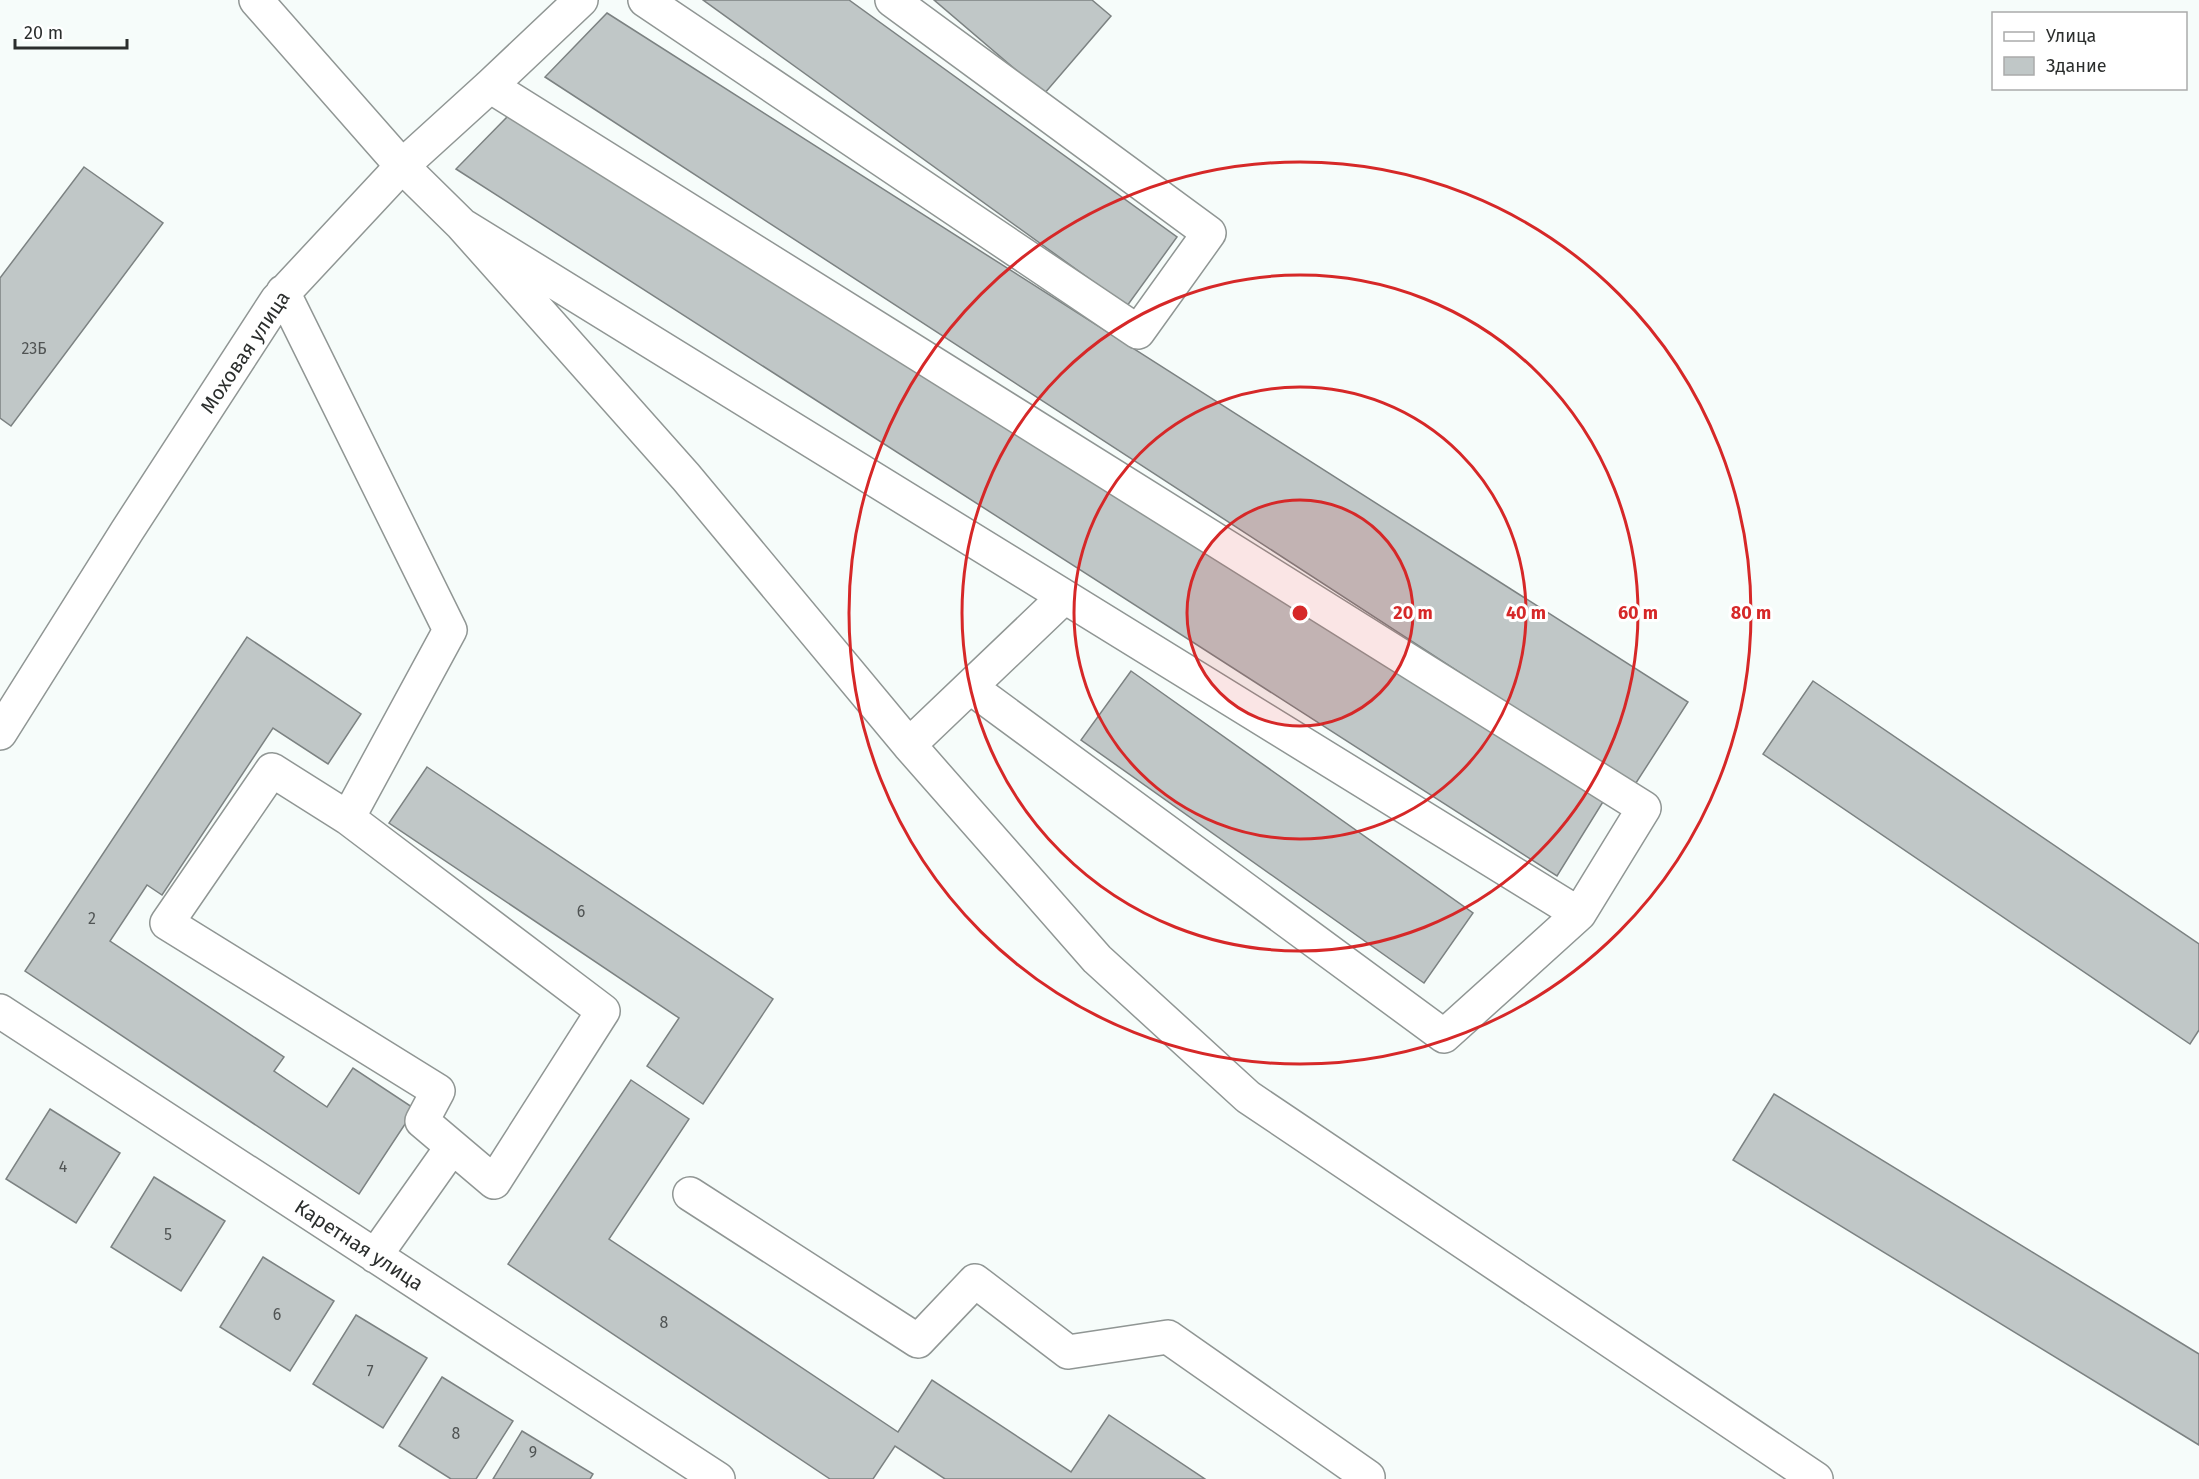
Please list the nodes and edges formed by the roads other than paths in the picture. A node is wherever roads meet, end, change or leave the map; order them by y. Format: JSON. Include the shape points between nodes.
{"nodes":[{"id":1,"x":256,"y":0,"type":"edge"},
{"id":2,"x":581,"y":0,"type":"edge"},
{"id":3,"x":645,"y":0,"type":"edge"},
{"id":4,"x":892,"y":0,"type":"edge"},
{"id":5,"x":490,"y":86,"type":"junction"},
{"id":6,"x":402,"y":166,"type":"junction"},
{"id":7,"x":462,"y":225,"type":"junction"},
{"id":8,"x":283,"y":292,"type":"junction"},
{"id":9,"x":1063,"y":598,"type":"junction"},
{"id":10,"x":970,"y":687,"type":"junction"},
{"id":11,"x":0,"y":733,"type":"edge"},
{"id":12,"x":909,"y":745,"type":"junction"},
{"id":13,"x":348,"y":818,"type":"junction"},
{"id":14,"x":1579,"y":914,"type":"junction"},
{"id":15,"x":0,"y":1011,"type":"edge"},
{"id":16,"x":452,"y":1147,"type":"junction"},
{"id":17,"x":690,"y":1194,"type":"dead end"},
{"id":18,"x":375,"y":1256,"type":"junction"},
{"id":19,"x":1777,"y":1468,"type":"edge"},
{"id":20,"x":718,"y":1479,"type":"edge"},
{"id":21,"x":1367,"y":1479,"type":"edge"},
{"id":22,"x":1816,"y":1479,"type":"edge"}],
"edges":[{"from":1,"to":6,"type":"street"},
{"from":2,"to":5,"type":"street","name":"Моховая улица"},
{"from":3,"to":4,"type":"street","via":[[1138,332],[1209,233]]},
{"from":5,"to":6,"type":"street","name":"Моховая улица"},
{"from":5,"to":14,"type":"street","via":[[1644,808]]},
{"from":6,"to":7,"type":"street"},
{"from":6,"to":8,"type":"street","name":"Моховая улица"},
{"from":7,"to":9,"type":"street"},
{"from":7,"to":12,"type":"street","via":[[686,477]]},
{"from":8,"to":11,"type":"street","name":"Моховая улица"},
{"from":8,"to":13,"type":"street","via":[[450,630]]},
{"from":9,"to":10,"type":"street"},
{"from":9,"to":14,"type":"street"},
{"from":10,"to":12,"type":"street"},
{"from":10,"to":14,"type":"street","via":[[1444,1036]]},
{"from":12,"to":19,"type":"street","via":[[1096,959],[1248,1097]]},
{"from":13,"to":16,"type":"street","via":[[603,1011],[494,1182]]},
{"from":13,"to":16,"type":"street","via":[[272,770],[167,923],[438,1091],[422,1121]]},
{"from":15,"to":18,"type":"street","name":"Каретная улица"},
{"from":16,"to":18,"type":"street"},
{"from":17,"to":21,"type":"street","via":[[918,1341],[975,1281],[1068,1352],[1168,1337]]},
{"from":18,"to":20,"type":"street","name":"Каретная улица"},
{"from":19,"to":22,"type":"street"}]}
